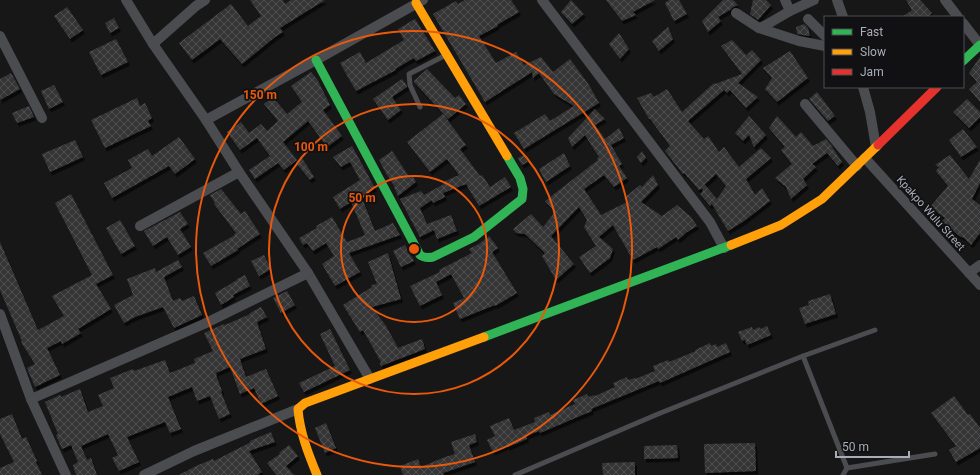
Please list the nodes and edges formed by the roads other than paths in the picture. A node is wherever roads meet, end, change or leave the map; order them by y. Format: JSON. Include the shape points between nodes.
{"nodes":[{"id":1,"x":126,"y":0,"type":"edge"},
{"id":2,"x":205,"y":0,"type":"edge"},
{"id":3,"x":542,"y":0,"type":"edge"},
{"id":4,"x":785,"y":0,"type":"edge"},
{"id":5,"x":814,"y":0,"type":"edge"},
{"id":6,"x":837,"y":0,"type":"edge"},
{"id":7,"x":945,"y":0,"type":"edge"},
{"id":8,"x":420,"y":2,"type":"edge"},
{"id":9,"x":790,"y":11,"type":"junction"},
{"id":10,"x":736,"y":13,"type":"dead end"},
{"id":11,"x":843,"y":16,"type":"edge"},
{"id":12,"x":957,"y":16,"type":"edge"},
{"id":13,"x":808,"y":19,"type":"dead end"},
{"id":14,"x":964,"y":24,"type":"edge"},
{"id":15,"x":759,"y":28,"type":"junction"},
{"id":16,"x":824,"y":35,"type":"edge"},
{"id":17,"x":0,"y":36,"type":"edge"},
{"id":18,"x":153,"y":44,"type":"junction"},
{"id":19,"x":980,"y":45,"type":"edge"},
{"id":20,"x":824,"y":46,"type":"edge"},
{"id":21,"x":447,"y":55,"type":"junction"},
{"id":22,"x":316,"y":60,"type":"junction"},
{"id":23,"x":964,"y":61,"type":"edge"},
{"id":24,"x":864,"y":88,"type":"edge"},
{"id":25,"x":936,"y":88,"type":"edge"},
{"id":26,"x":805,"y":104,"type":"dead end"},
{"id":27,"x":420,"y":107,"type":"dead end"},
{"id":28,"x":42,"y":118,"type":"dead end"},
{"id":29,"x":206,"y":120,"type":"junction"},
{"id":30,"x":876,"y":147,"type":"junction"},
{"id":31,"x":865,"y":158,"type":"junction"},
{"id":32,"x":857,"y":166,"type":"junction"},
{"id":33,"x":239,"y":172,"type":"junction"},
{"id":34,"x":140,"y":226,"type":"dead end"},
{"id":35,"x":724,"y":248,"type":"junction"},
{"id":36,"x":980,"y":265,"type":"edge"},
{"id":37,"x":969,"y":273,"type":"junction"},
{"id":38,"x":308,"y":274,"type":"junction"},
{"id":39,"x":980,"y":285,"type":"edge"},
{"id":40,"x":0,"y":314,"type":"edge"},
{"id":41,"x":875,"y":330,"type":"dead end"},
{"id":42,"x":803,"y":356,"type":"junction"},
{"id":43,"x":370,"y":379,"type":"junction"},
{"id":44,"x":31,"y":399,"type":"junction"},
{"id":45,"x":298,"y":410,"type":"junction"},
{"id":46,"x":935,"y":454,"type":"dead end"},
{"id":47,"x":847,"y":468,"type":"junction"},
{"id":48,"x":66,"y":475,"type":"edge"},
{"id":49,"x":144,"y":475,"type":"edge"},
{"id":50,"x":317,"y":475,"type":"edge"},
{"id":51,"x":515,"y":475,"type":"edge"},
{"id":52,"x":843,"y":475,"type":"edge"}],
"edges":[{"from":1,"to":18,"type":"street"},
{"from":2,"to":18,"type":"street"},
{"from":3,"to":35,"type":"street","via":[[710,222]]},
{"from":4,"to":9,"type":"street"},
{"from":5,"to":9,"type":"street"},
{"from":6,"to":11,"type":"street"},
{"from":7,"to":12,"type":"street"},
{"from":8,"to":21,"type":"street"},
{"from":8,"to":22,"type":"street"},
{"from":9,"to":15,"type":"street"},
{"from":10,"to":15,"type":"street"},
{"from":13,"to":16,"type":"street"},
{"from":14,"to":19,"type":"street"},
{"from":15,"to":20,"type":"street","via":[[791,39]]},
{"from":17,"to":28,"type":"street"},
{"from":18,"to":29,"type":"street"},
{"from":19,"to":23,"type":"street"},
{"from":21,"to":22,"type":"street","via":[[520,178],[524,189],[522,199],[474,237],[427,258],[420,255]]},
{"from":21,"to":27,"type":"lane","via":[[409,74],[410,85]]},
{"from":22,"to":29,"type":"street"},
{"from":24,"to":30,"type":"street"},
{"from":25,"to":30,"type":"street"},
{"from":26,"to":32,"type":"street"},
{"from":29,"to":33,"type":"street"},
{"from":30,"to":31,"type":"street"},
{"from":31,"to":32,"type":"street"},
{"from":31,"to":37,"type":"street","name":"Kpakpo Wulu Street"},
{"from":32,"to":35,"type":"street","via":[[822,199],[781,226]]},
{"from":33,"to":34,"type":"street"},
{"from":33,"to":38,"type":"street"},
{"from":35,"to":43,"type":"street"},
{"from":36,"to":37,"type":"street"},
{"from":37,"to":39,"type":"street","name":"Kpakpo Wulu Street"},
{"from":38,"to":43,"type":"street"},
{"from":38,"to":44,"type":"street","via":[[204,324]]},
{"from":40,"to":44,"type":"street"},
{"from":41,"to":42,"type":"lane"},
{"from":42,"to":47,"type":"lane"},
{"from":42,"to":51,"type":"lane"},
{"from":43,"to":45,"type":"street","via":[[305,403]]},
{"from":44,"to":48,"type":"street"},
{"from":45,"to":49,"type":"street","via":[[194,450]]},
{"from":45,"to":50,"type":"street","via":[[303,441]]},
{"from":46,"to":47,"type":"lane"},
{"from":47,"to":52,"type":"lane"}]}
